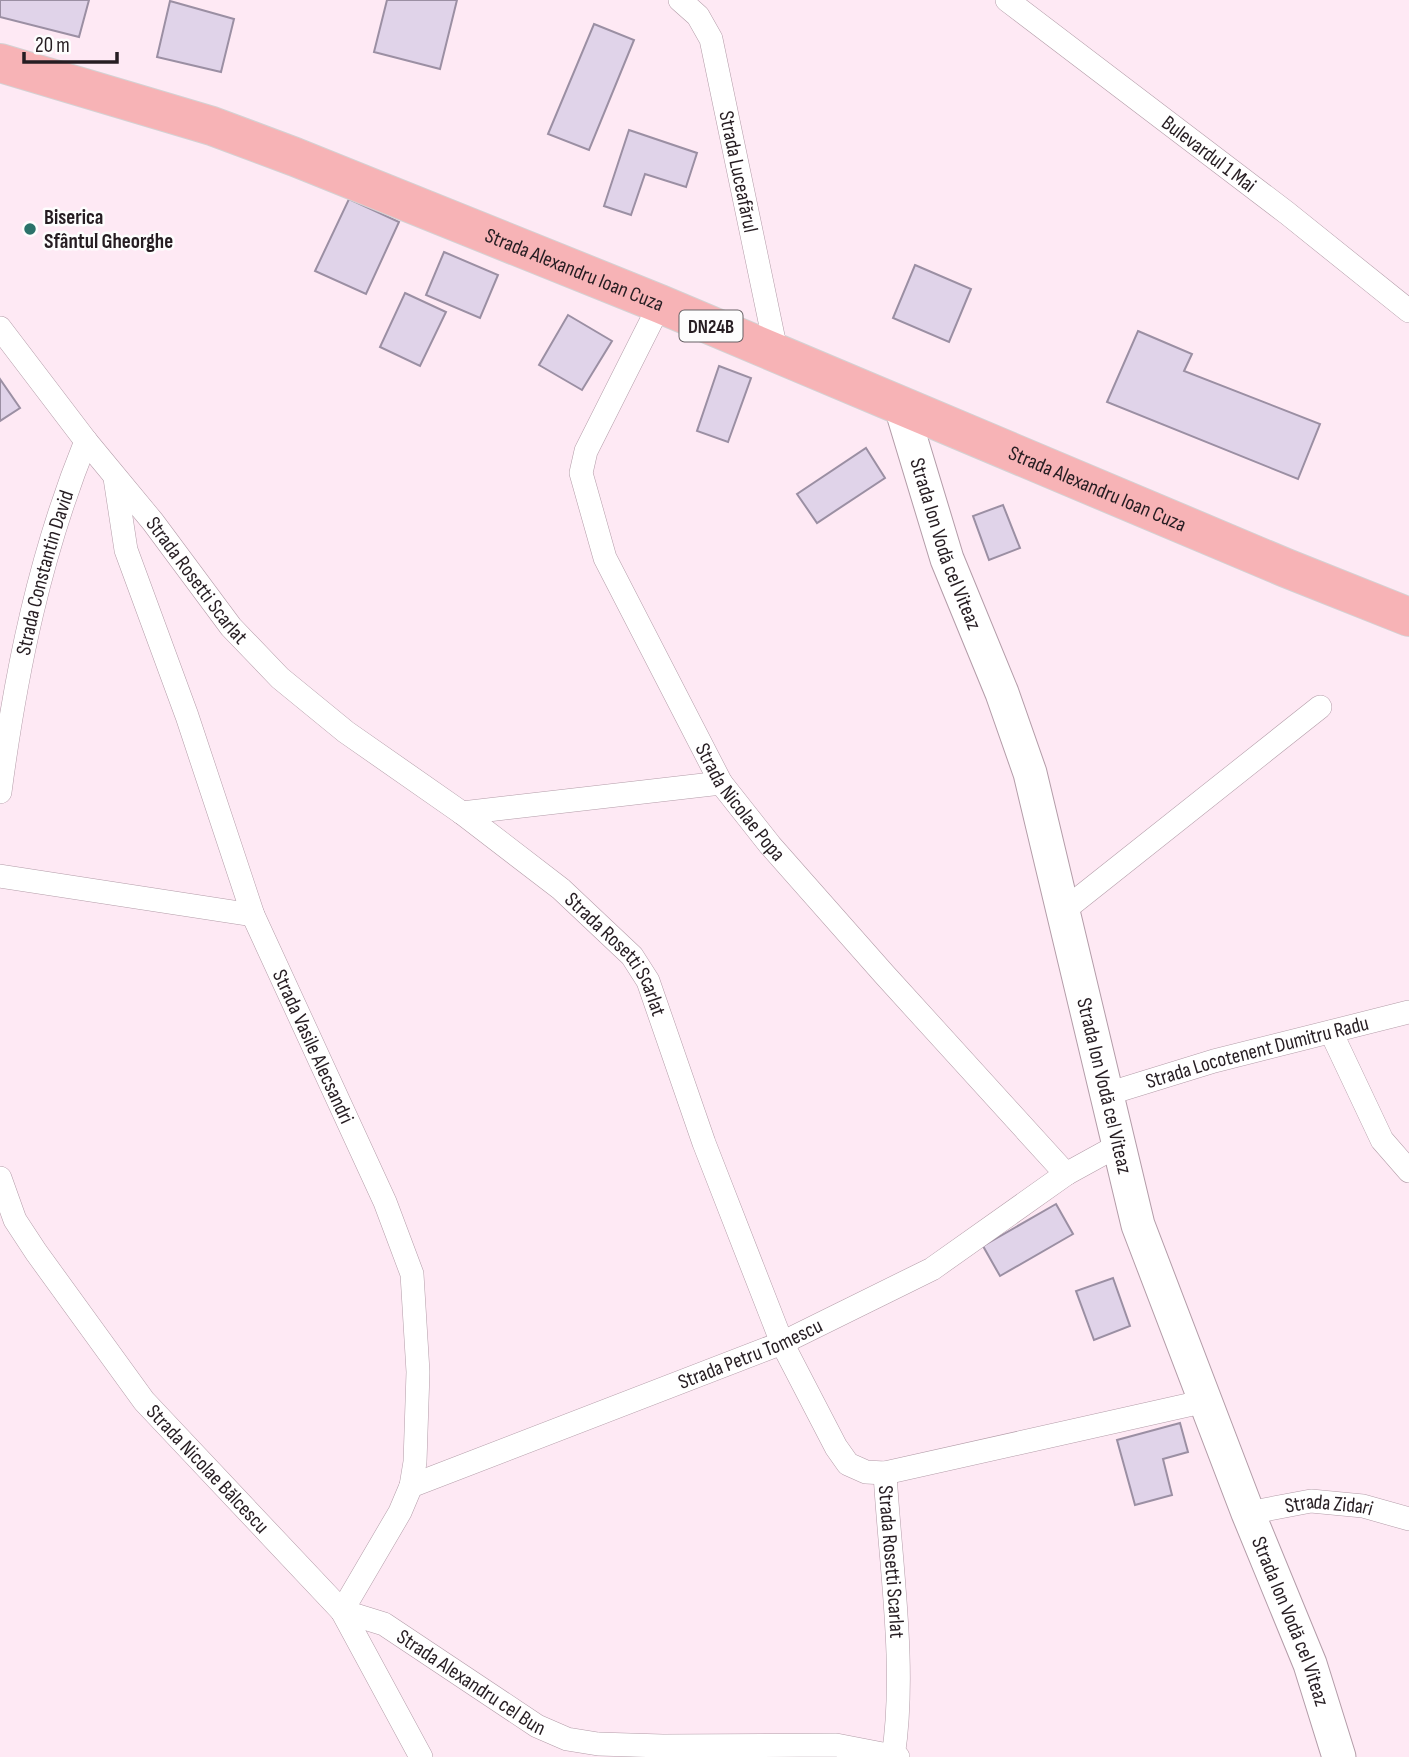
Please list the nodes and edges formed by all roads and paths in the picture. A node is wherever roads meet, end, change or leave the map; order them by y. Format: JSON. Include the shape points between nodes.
{"nodes":[{"id":1,"x":680,"y":0,"type":"edge"},
{"id":2,"x":1007,"y":0,"type":"edge"},
{"id":3,"x":704,"y":8,"type":"edge"},
{"id":4,"x":1,"y":65,"type":"edge"},
{"id":5,"x":660,"y":304,"type":"junction"},
{"id":6,"x":1409,"y":311,"type":"edge"},
{"id":7,"x":0,"y":328,"type":"edge"},
{"id":8,"x":777,"y":355,"type":"junction"},
{"id":9,"x":901,"y":407,"type":"junction"},
{"id":10,"x":86,"y":441,"type":"junction"},
{"id":11,"x":116,"y":478,"type":"junction"},
{"id":12,"x":1409,"y":617,"type":"edge"},
{"id":13,"x":1320,"y":707,"type":"dead end"},
{"id":14,"x":721,"y":783,"type":"junction"},
{"id":15,"x":0,"y":792,"type":"edge"},
{"id":16,"x":461,"y":813,"type":"junction"},
{"id":17,"x":0,"y":876,"type":"edge"},
{"id":18,"x":1063,"y":911,"type":"junction"},
{"id":19,"x":253,"y":915,"type":"junction"},
{"id":20,"x":1409,"y":1012,"type":"edge"},
{"id":21,"x":1331,"y":1031,"type":"junction"},
{"id":22,"x":1107,"y":1094,"type":"junction"},
{"id":23,"x":1117,"y":1146,"type":"junction"},
{"id":24,"x":1409,"y":1171,"type":"edge"},
{"id":25,"x":1066,"y":1174,"type":"junction"},
{"id":26,"x":0,"y":1178,"type":"edge"},
{"id":27,"x":8,"y":1228,"type":"edge"},
{"id":28,"x":782,"y":1343,"type":"junction"},
{"id":29,"x":1206,"y":1401,"type":"junction"},
{"id":30,"x":885,"y":1473,"type":"junction"},
{"id":31,"x":411,"y":1486,"type":"junction"},
{"id":32,"x":1248,"y":1513,"type":"junction"},
{"id":33,"x":1409,"y":1519,"type":"edge"},
{"id":34,"x":342,"y":1611,"type":"junction"},
{"id":35,"x":895,"y":1756,"type":"edge"},
{"id":36,"x":421,"y":1757,"type":"edge"},
{"id":37,"x":1339,"y":1757,"type":"edge"}],
"edges":[{"from":1,"to":3,"type":"street","name":"Strada Luceafărul"},
{"from":2,"to":6,"type":"street","name":"Bulevardul 1 Mai"},
{"from":3,"to":8,"type":"street","name":"Strada Luceafărul"},
{"from":4,"to":5,"type":"highway","name":"Strada Alexandru Ioan Cuza","number":"DN24B","via":[[212,126]]},
{"from":5,"to":8,"type":"highway","name":"Strada Alexandru Ioan Cuza","number":"DN24B"},
{"from":5,"to":14,"type":"street","name":"Strada Nicolae Popa","via":[[586,451],[581,472],[605,558]]},
{"from":7,"to":10,"type":"street","name":"Strada Rosetti Scarlat"},
{"from":8,"to":9,"type":"highway","name":"Strada Alexandru Ioan Cuza","number":"DN24B"},
{"from":9,"to":12,"type":"highway","name":"Strada Alexandru Ioan Cuza","number":"DN24B"},
{"from":9,"to":18,"type":"main road","name":"Strada Ion Vodă cel Viteaz","via":[[947,559],[1030,773]]},
{"from":10,"to":11,"type":"street","name":"Strada Rosetti Scarlat"},
{"from":10,"to":15,"type":"street","name":"Strada Constantin David","via":[[40,572]]},
{"from":11,"to":16,"type":"street","name":"Strada Rosetti Scarlat","via":[[231,627],[280,678],[346,732]]},
{"from":11,"to":19,"type":"street","name":"Strada Vasile Alecsandri","via":[[126,550]]},
{"from":13,"to":18,"type":"street"},
{"from":14,"to":16,"type":"street"},
{"from":14,"to":25,"type":"street","name":"Strada Nicolae Popa","via":[[831,915]]},
{"from":16,"to":28,"type":"street","name":"Strada Rosetti Scarlat","via":[[561,889],[638,964]]},
{"from":17,"to":19,"type":"street"},
{"from":18,"to":22,"type":"main road","name":"Strada Ion Vodă cel Viteaz"},
{"from":19,"to":31,"type":"street","name":"Strada Vasile Alecsandri","via":[[385,1202],[412,1274],[418,1372]]},
{"from":20,"to":21,"type":"street","name":"Strada Locotenent Dumitru Radu"},
{"from":21,"to":22,"type":"street","name":"Strada Locotenent Dumitru Radu"},
{"from":21,"to":24,"type":"street","via":[[1382,1140]]},
{"from":22,"to":23,"type":"main road","name":"Strada Ion Vodă cel Viteaz"},
{"from":23,"to":25,"type":"street"},
{"from":23,"to":29,"type":"main road","name":"Strada Ion Vodă cel Viteaz","via":[[1138,1224]]},
{"from":25,"to":28,"type":"street","name":"Strada Petru Tomescu","via":[[932,1269]]},
{"from":26,"to":27,"type":"street","name":"Strada Nicolae Bălcescu"},
{"from":27,"to":34,"type":"street","name":"Strada Nicolae Bălcescu","via":[[144,1401]]},
{"from":28,"to":30,"type":"street","name":"Strada Rosetti Scarlat","via":[[848,1464],[866,1472]]},
{"from":28,"to":31,"type":"street","name":"Strada Petru Tomescu"},
{"from":29,"to":30,"type":"street"},
{"from":29,"to":32,"type":"main road","name":"Strada Ion Vodă cel Viteaz"},
{"from":30,"to":35,"type":"street","name":"Strada Rosetti Scarlat","via":[[897,1662]]},
{"from":31,"to":34,"type":"street","name":"Strada Vasile Alecsandri"},
{"from":32,"to":33,"type":"street","name":"Strada Zidari","via":[[1311,1502],[1363,1506]]},
{"from":32,"to":37,"type":"main road","name":"Strada Ion Vodă cel Viteaz","via":[[1310,1664]]},
{"from":34,"to":35,"type":"street","name":"Strada Alexandru cel Bun","via":[[384,1623],[537,1726],[567,1739],[663,1746],[836,1745]]},
{"from":34,"to":36,"type":"street","name":"Strada Nicolae Bălcescu"}]}
